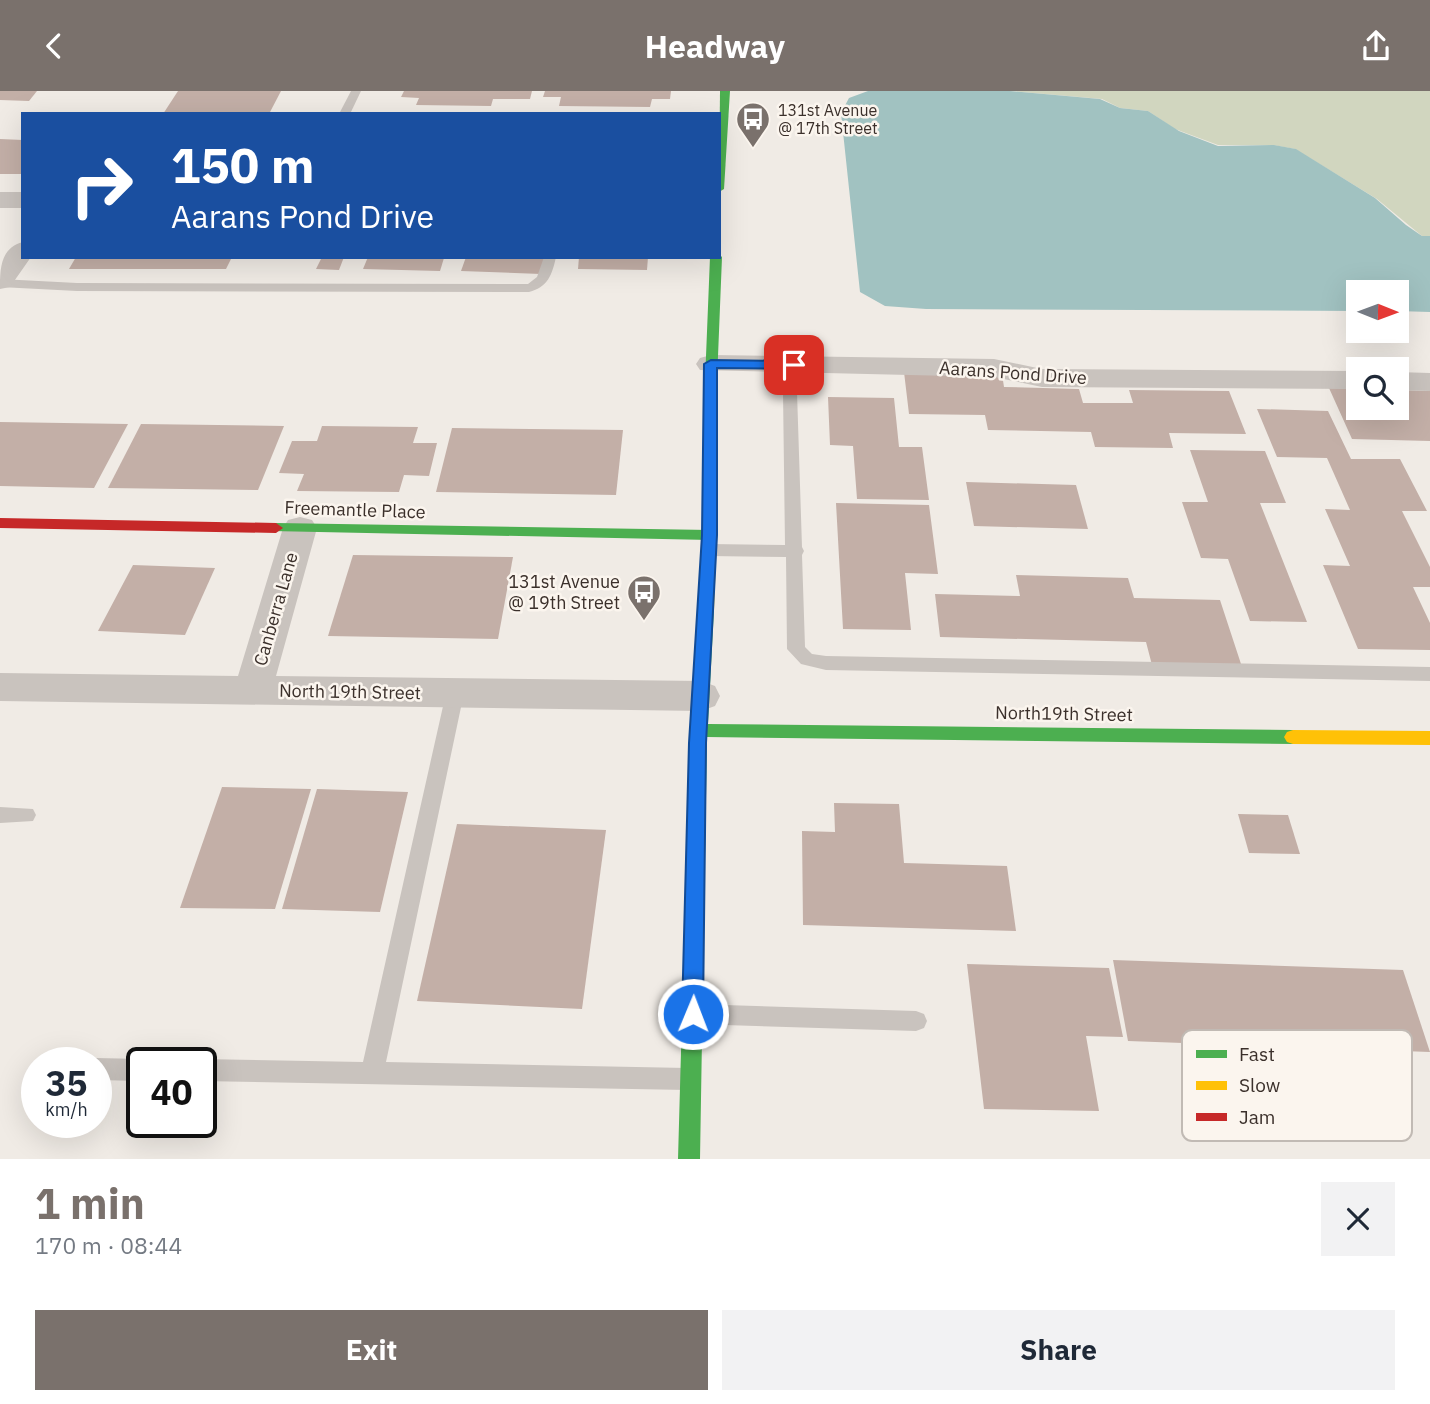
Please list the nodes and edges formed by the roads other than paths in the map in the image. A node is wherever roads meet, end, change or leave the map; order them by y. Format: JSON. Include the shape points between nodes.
{"nodes":[{"id":1,"x":356,"y":91,"type":"edge"},
{"id":2,"x":725,"y":91,"type":"edge"},
{"id":3,"x":345,"y":112,"type":"edge"},
{"id":4,"x":721,"y":119,"type":"edge"},
{"id":5,"x":0,"y":200,"type":"edge"},
{"id":6,"x":21,"y":200,"type":"edge"},
{"id":7,"x":21,"y":253,"type":"edge"},
{"id":8,"x":550,"y":259,"type":"edge"},
{"id":9,"x":716,"y":259,"type":"edge"},
{"id":10,"x":0,"y":282,"type":"edge"},
{"id":11,"x":711,"y":364,"type":"junction"},
{"id":12,"x":1346,"y":380,"type":"edge"},
{"id":13,"x":1409,"y":381,"type":"edge"},
{"id":14,"x":1430,"y":382,"type":"edge"},
{"id":15,"x":790,"y":392,"type":"dead end"},
{"id":16,"x":0,"y":523,"type":"edge"},
{"id":17,"x":300,"y":528,"type":"junction"},
{"id":18,"x":709,"y":543,"type":"junction"},
{"id":19,"x":796,"y":551,"type":"junction"},
{"id":20,"x":1430,"y":674,"type":"edge"},
{"id":21,"x":253,"y":690,"type":"junction"},
{"id":22,"x":3,"y":692,"type":"edge"},
{"id":23,"x":455,"y":693,"type":"junction"},
{"id":24,"x":699,"y":713,"type":"junction"},
{"id":25,"x":1430,"y":738,"type":"edge"},
{"id":26,"x":0,"y":815,"type":"edge"},
{"id":27,"x":26,"y":815,"type":"dead end"},
{"id":28,"x":693,"y":1014,"type":"junction"},
{"id":29,"x":916,"y":1021,"type":"dead end"},
{"id":30,"x":217,"y":1070,"type":"edge"},
{"id":31,"x":372,"y":1073,"type":"junction"},
{"id":32,"x":691,"y":1079,"type":"junction"},
{"id":33,"x":689,"y":1159,"type":"edge"}],
"edges":[{"from":1,"to":3,"type":"lane"},
{"from":2,"to":4,"type":"street"},
{"from":5,"to":6,"type":"street"},
{"from":7,"to":10,"type":"street"},
{"from":8,"to":10,"type":"lane","via":[[545,278],[529,288],[77,287]]},
{"from":9,"to":11,"type":"street"},
{"from":11,"to":12,"type":"street","name":"Aarans Pond Drive","via":[[994,368],[1042,378]]},
{"from":11,"to":18,"type":"street"},
{"from":13,"to":14,"type":"street"},
{"from":15,"to":19,"type":"lane"},
{"from":16,"to":17,"type":"street","name":"Freemantle Place"},
{"from":17,"to":18,"type":"street","name":"Freemantle Place","via":[[608,533]]},
{"from":17,"to":21,"type":"street","name":"Canberra Lane"},
{"from":18,"to":19,"type":"lane"},
{"from":18,"to":24,"type":"street"},
{"from":19,"to":20,"type":"lane","via":[[796,649],[807,659],[826,663]]},
{"from":21,"to":22,"type":"street","name":"North 19th Street"},
{"from":21,"to":23,"type":"street","name":"North 19th Street"},
{"from":23,"to":24,"type":"street","name":"North 19th Street"},
{"from":23,"to":31,"type":"lane"},
{"from":24,"to":25,"type":"street","name":"North19th Street"},
{"from":24,"to":28,"type":"street"},
{"from":26,"to":27,"type":"lane"},
{"from":28,"to":29,"type":"lane"},
{"from":28,"to":32,"type":"street"},
{"from":30,"to":31,"type":"lane"},
{"from":31,"to":32,"type":"lane"},
{"from":32,"to":33,"type":"street"}]}
